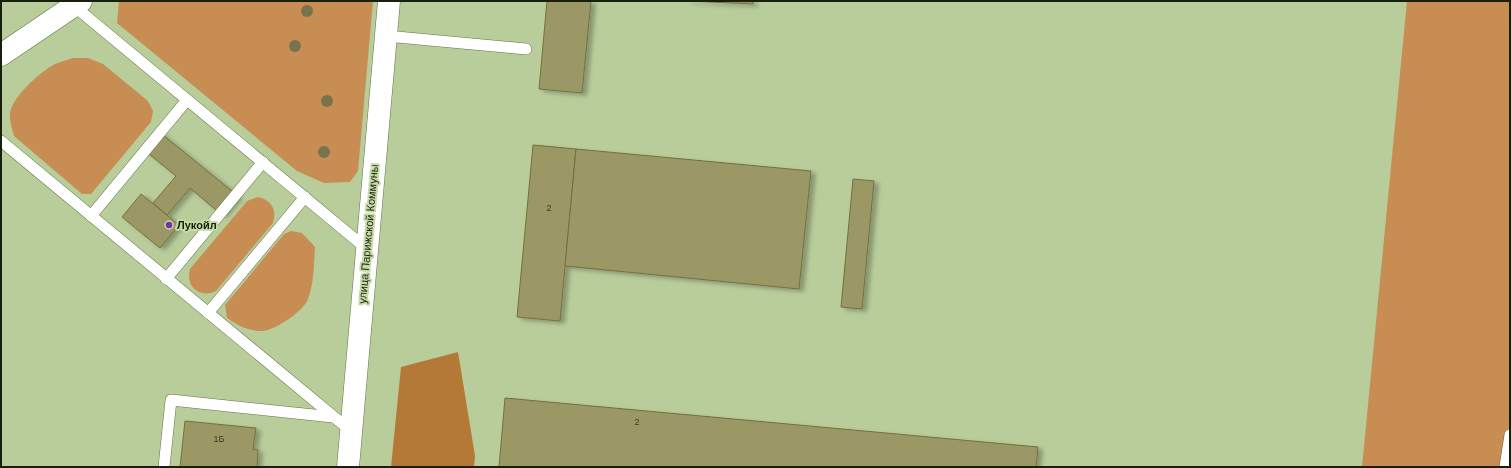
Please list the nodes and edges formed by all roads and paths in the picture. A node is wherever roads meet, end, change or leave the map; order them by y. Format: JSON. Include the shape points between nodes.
{"nodes":[{"id":1,"x":389,"y":1,"type":"edge"},
{"id":2,"x":78,"y":3,"type":"edge"},
{"id":3,"x":386,"y":36,"type":"junction"},
{"id":4,"x":526,"y":49,"type":"dead end"},
{"id":5,"x":1,"y":55,"type":"edge"},
{"id":6,"x":187,"y":100,"type":"junction"},
{"id":7,"x":1,"y":141,"type":"edge"},
{"id":8,"x":263,"y":162,"type":"junction"},
{"id":9,"x":305,"y":197,"type":"junction"},
{"id":10,"x":91,"y":216,"type":"junction"},
{"id":11,"x":367,"y":249,"type":"junction"},
{"id":12,"x":166,"y":279,"type":"junction"},
{"id":13,"x":208,"y":313,"type":"junction"},
{"id":14,"x":333,"y":417,"type":"junction"},
{"id":15,"x":351,"y":432,"type":"junction"},
{"id":16,"x":1510,"y":438,"type":"edge"},
{"id":17,"x":164,"y":467,"type":"edge"},
{"id":18,"x":348,"y":467,"type":"edge"},
{"id":19,"x":1505,"y":467,"type":"edge"}],
"edges":[{"from":1,"to":3,"type":"main road","name":"улица Парижской Коммуны"},
{"from":2,"to":5,"type":"main road"},
{"from":2,"to":6,"type":"lane"},
{"from":3,"to":4,"type":"lane"},
{"from":3,"to":11,"type":"main road","name":"улица Парижской Коммуны"},
{"from":6,"to":8,"type":"lane"},
{"from":6,"to":10,"type":"lane"},
{"from":7,"to":10,"type":"lane"},
{"from":8,"to":9,"type":"lane"},
{"from":8,"to":12,"type":"lane"},
{"from":9,"to":11,"type":"lane"},
{"from":9,"to":13,"type":"lane"},
{"from":10,"to":12,"type":"lane"},
{"from":11,"to":15,"type":"main road","name":"улица Парижской Коммуны"},
{"from":12,"to":13,"type":"lane"},
{"from":13,"to":14,"type":"lane"},
{"from":14,"to":15,"type":"lane"},
{"from":14,"to":17,"type":"lane","via":[[171,400]]},
{"from":15,"to":18,"type":"main road","name":"улица Парижской Коммуны"},
{"from":16,"to":19,"type":"lane"}]}
